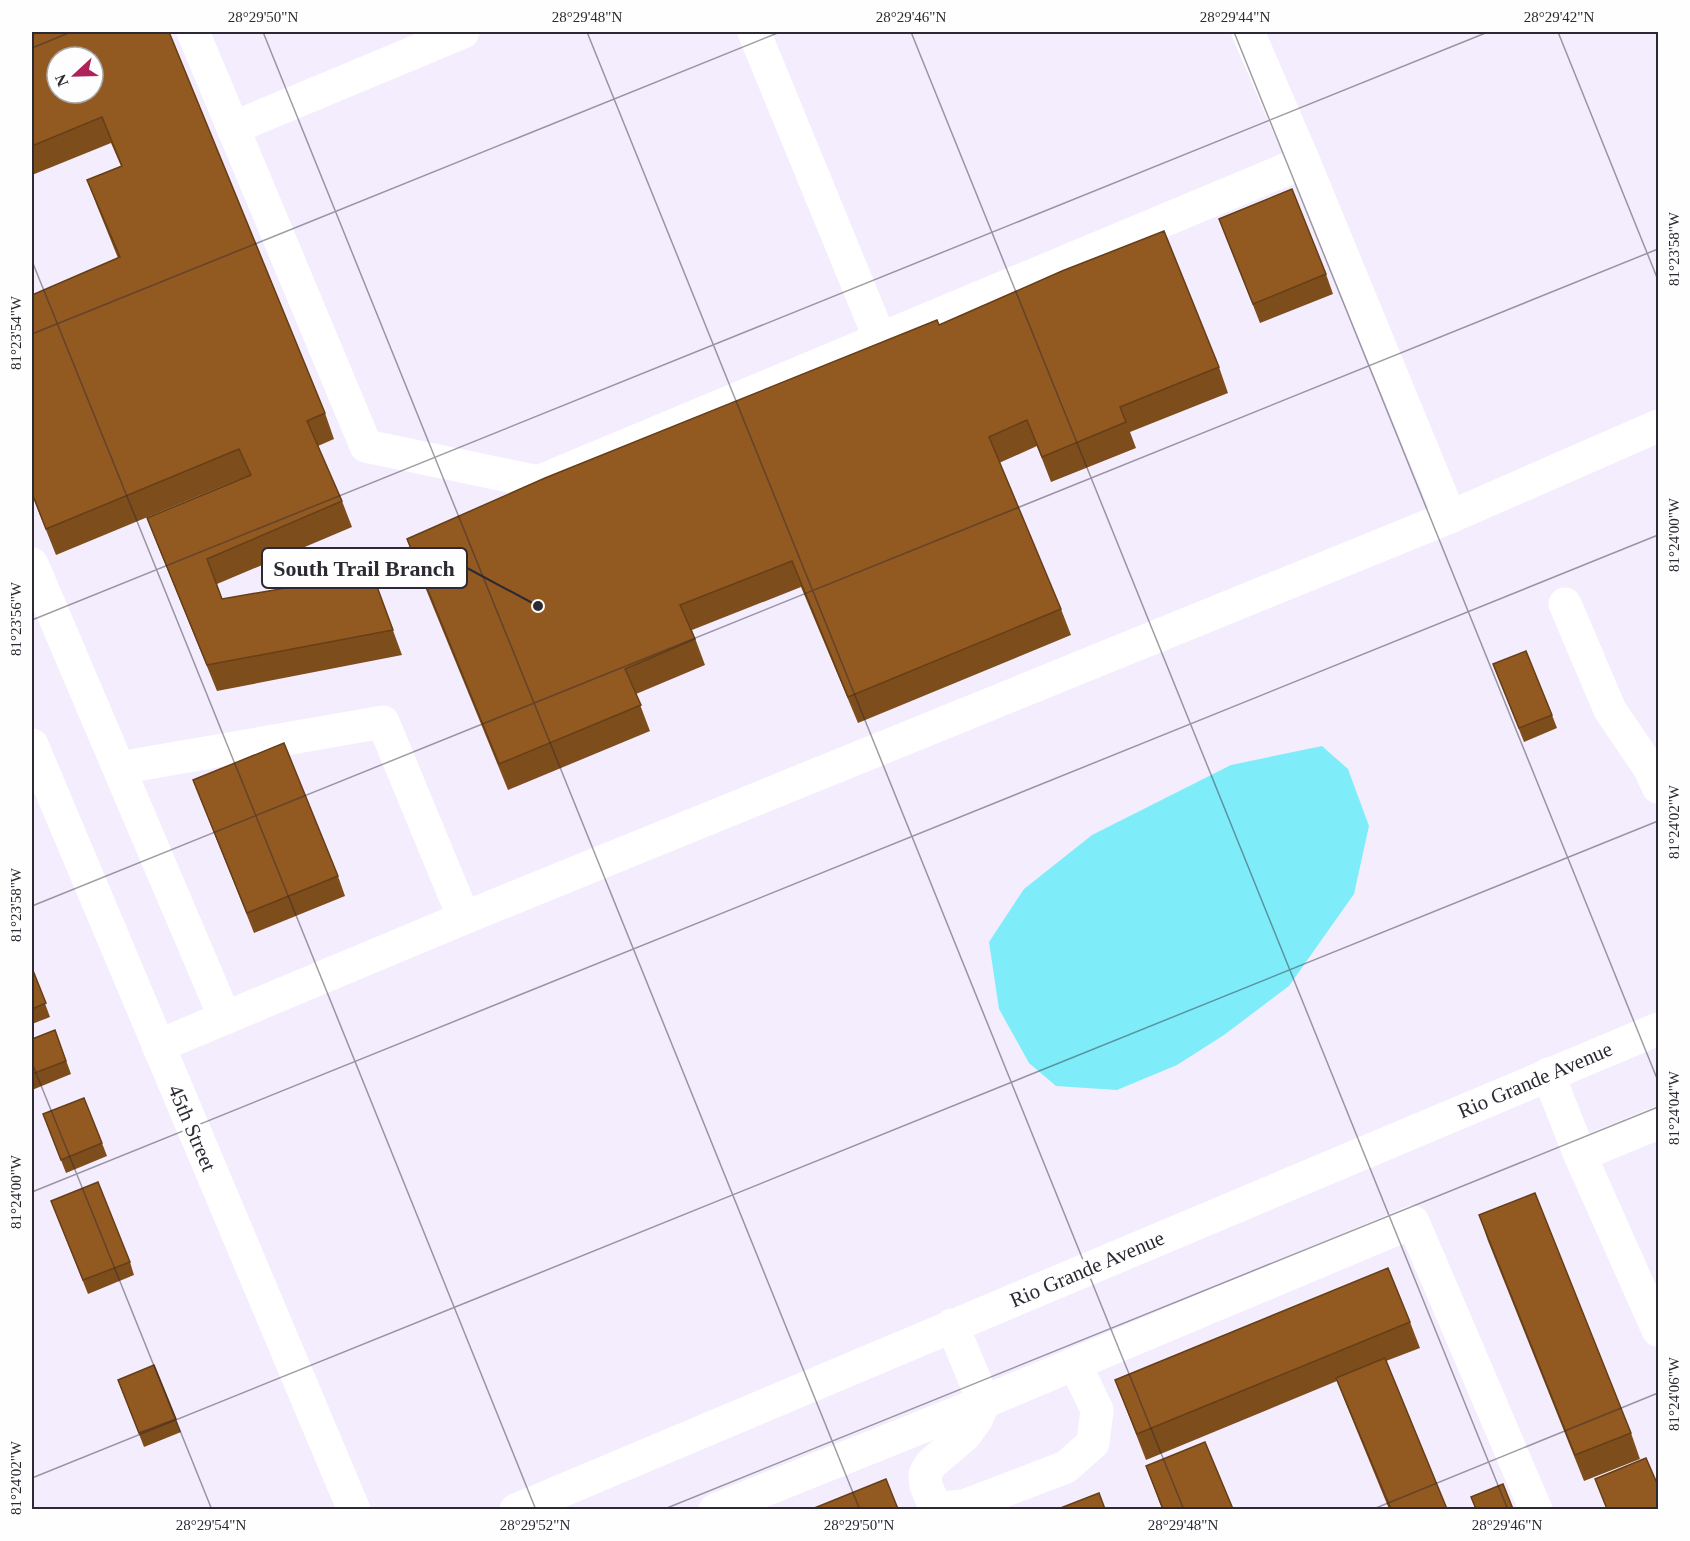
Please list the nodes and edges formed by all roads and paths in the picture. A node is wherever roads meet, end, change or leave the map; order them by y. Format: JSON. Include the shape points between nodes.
{"nodes":[{"id":1,"x":193,"y":32,"type":"edge"},
{"id":2,"x":463,"y":32,"type":"edge"},
{"id":3,"x":754,"y":32,"type":"edge"},
{"id":4,"x":1248,"y":32,"type":"edge"},
{"id":5,"x":232,"y":128,"type":"junction"},
{"id":6,"x":1304,"y":162,"type":"junction"},
{"id":7,"x":880,"y":339,"type":"junction"},
{"id":8,"x":1659,"y":426,"type":"edge"},
{"id":9,"x":1450,"y":517,"type":"junction"},
{"id":10,"x":32,"y":564,"type":"edge"},
{"id":11,"x":1565,"y":604,"type":"dead end"},
{"id":12,"x":32,"y":745,"type":"edge"},
{"id":13,"x":118,"y":768,"type":"junction"},
{"id":14,"x":1659,"y":787,"type":"edge"},
{"id":15,"x":464,"y":918,"type":"junction"},
{"id":16,"x":225,"y":1018,"type":"junction"},
{"id":17,"x":1659,"y":1029,"type":"edge"},
{"id":18,"x":158,"y":1046,"type":"junction"},
{"id":19,"x":1548,"y":1074,"type":"junction"},
{"id":20,"x":1659,"y":1124,"type":"edge"},
{"id":21,"x":1580,"y":1155,"type":"junction"},
{"id":22,"x":952,"y":1325,"type":"junction"},
{"id":23,"x":1659,"y":1330,"type":"edge"},
{"id":24,"x":1088,"y":1358,"type":"junction"},
{"id":25,"x":984,"y":1402,"type":"junction"},
{"id":26,"x":354,"y":1509,"type":"edge"},
{"id":27,"x":516,"y":1509,"type":"edge"},
{"id":28,"x":715,"y":1509,"type":"edge"},
{"id":29,"x":1536,"y":1509,"type":"edge"}],
"edges":[{"from":1,"to":5,"type":"street"},
{"from":2,"to":5,"type":"street"},
{"from":3,"to":7,"type":"street"},
{"from":4,"to":6,"type":"street"},
{"from":5,"to":7,"type":"street","via":[[366,446],[538,482]]},
{"from":6,"to":7,"type":"street"},
{"from":6,"to":9,"type":"street"},
{"from":8,"to":9,"type":"street"},
{"from":9,"to":15,"type":"street"},
{"from":10,"to":13,"type":"street"},
{"from":11,"to":14,"type":"street","via":[[1610,710]]},
{"from":12,"to":18,"type":"street","name":"45th Street"},
{"from":13,"to":15,"type":"street","via":[[383,722]]},
{"from":13,"to":16,"type":"street"},
{"from":15,"to":16,"type":"street"},
{"from":16,"to":18,"type":"street"},
{"from":17,"to":19,"type":"street","name":"Rio Grande Avenue"},
{"from":18,"to":26,"type":"street","name":"45th Street"},
{"from":19,"to":21,"type":"street"},
{"from":19,"to":22,"type":"street","name":"Rio Grande Avenue"},
{"from":20,"to":21,"type":"street"},
{"from":21,"to":23,"type":"street"},
{"from":22,"to":25,"type":"street"},
{"from":22,"to":27,"type":"street","name":"Rio Grande Avenue"},
{"from":24,"to":25,"type":"street"},
{"from":24,"to":25,"type":"street","via":[[1097,1410],[1093,1443],[1066,1467],[964,1506],[943,1508],[933,1502],[925,1474],[965,1435]]},
{"from":24,"to":29,"type":"street","via":[[1413,1222]]},
{"from":25,"to":28,"type":"street"}]}
